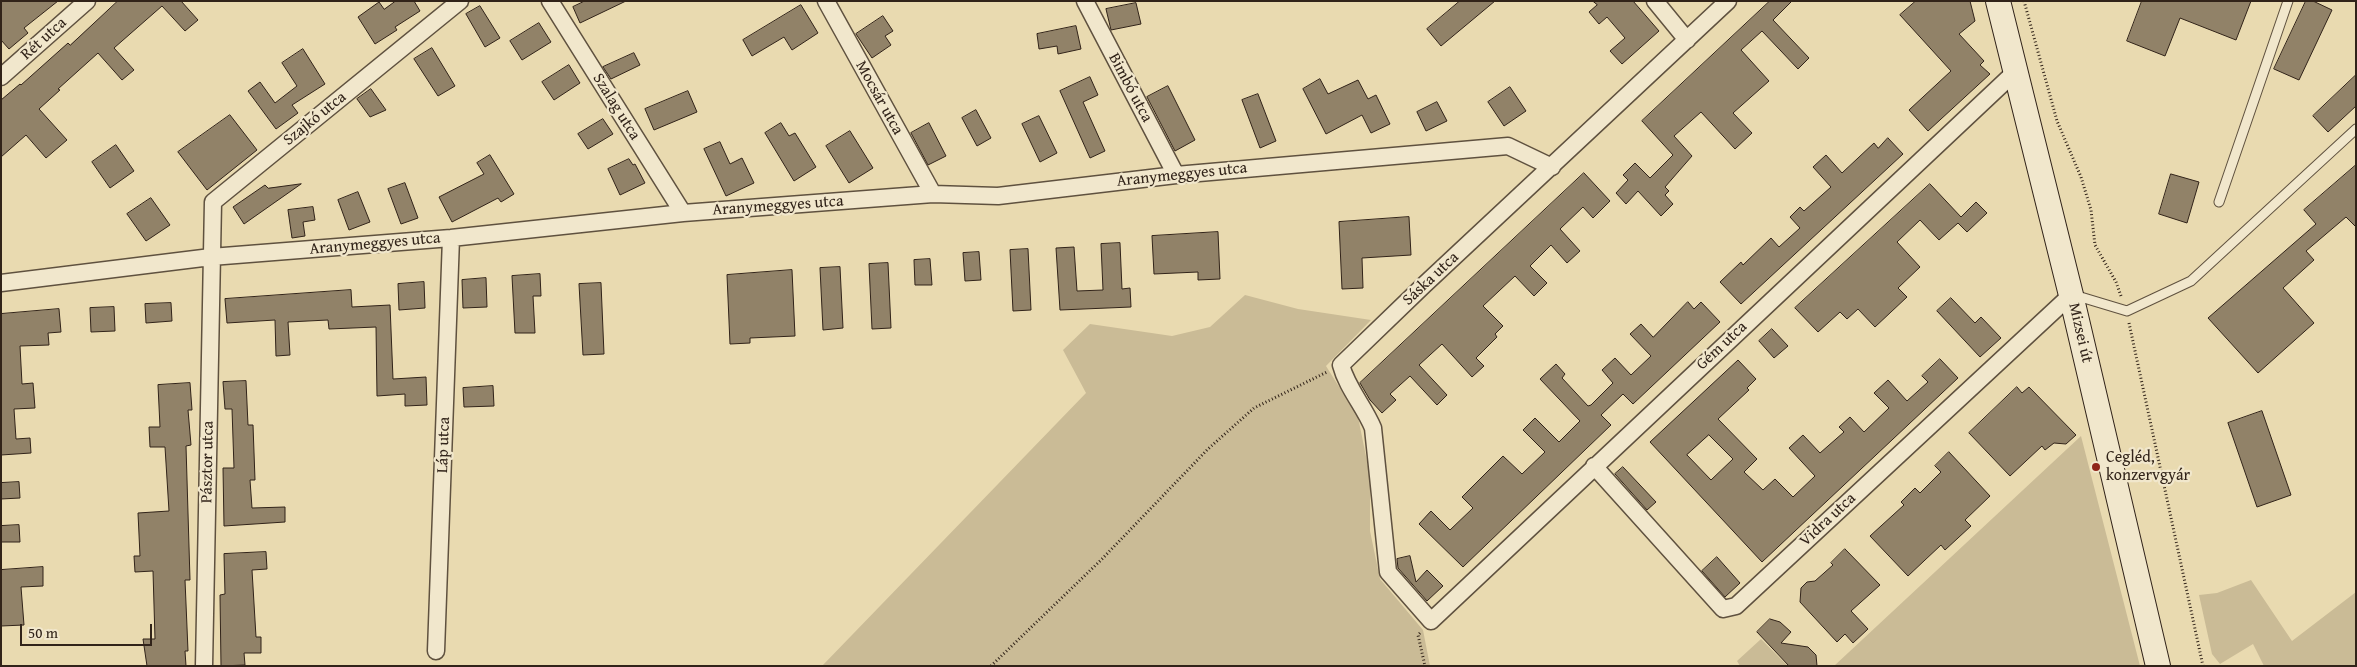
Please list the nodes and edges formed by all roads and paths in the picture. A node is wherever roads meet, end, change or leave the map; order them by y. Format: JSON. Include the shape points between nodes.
{"nodes":[{"id":1,"x":87,"y":1,"type":"edge"},
{"id":2,"x":460,"y":1,"type":"edge"},
{"id":3,"x":550,"y":1,"type":"edge"},
{"id":4,"x":826,"y":1,"type":"edge"},
{"id":5,"x":1085,"y":1,"type":"edge"},
{"id":6,"x":1654,"y":1,"type":"edge"},
{"id":7,"x":1728,"y":1,"type":"edge"},
{"id":8,"x":1998,"y":1,"type":"edge"},
{"id":9,"x":2024,"y":1,"type":"edge"},
{"id":10,"x":2288,"y":1,"type":"edge"},
{"id":11,"x":1687,"y":40,"type":"junction"},
{"id":12,"x":2015,"y":72,"type":"junction"},
{"id":13,"x":1,"y":78,"type":"edge"},
{"id":14,"x":2356,"y":129,"type":"edge"},
{"id":15,"x":1552,"y":167,"type":"junction"},
{"id":16,"x":1176,"y":175,"type":"junction"},
{"id":17,"x":933,"y":194,"type":"junction"},
{"id":18,"x":2219,"y":202,"type":"dead end"},
{"id":19,"x":683,"y":213,"type":"junction"},
{"id":20,"x":451,"y":238,"type":"junction"},
{"id":21,"x":211,"y":257,"type":"junction"},
{"id":22,"x":1,"y":283,"type":"edge"},
{"id":23,"x":2071,"y":295,"type":"junction"},
{"id":24,"x":2127,"y":311,"type":"junction"},
{"id":25,"x":1341,"y":365,"type":"junction"},
{"id":26,"x":1594,"y":466,"type":"junction"},
{"id":27,"x":1431,"y":621,"type":"junction"},
{"id":28,"x":436,"y":651,"type":"dead end"},
{"id":29,"x":204,"y":666,"type":"edge"},
{"id":30,"x":991,"y":666,"type":"edge"},
{"id":31,"x":1425,"y":666,"type":"edge"},
{"id":32,"x":2158,"y":666,"type":"edge"},
{"id":33,"x":2203,"y":666,"type":"edge"}],
"edges":[{"from":1,"to":13,"type":"street","name":"Rét utca"},
{"from":2,"to":21,"type":"street","name":"Szajkó utca","via":[[213,202]]},
{"from":3,"to":19,"type":"street","name":"Szalag utca"},
{"from":4,"to":17,"type":"street","name":"Mocsár utca"},
{"from":5,"to":16,"type":"street","name":"Bimbó utca"},
{"from":6,"to":11,"type":"street"},
{"from":7,"to":11,"type":"street","name":"Sáska utca"},
{"from":8,"to":12,"type":"main road","name":"Mizsei út"},
{"from":9,"to":24,"type":"path","via":[[2056,121],[2081,177],[2091,210],[2095,245],[2116,282]]},
{"from":10,"to":18,"type":"lane"},
{"from":11,"to":15,"type":"street","name":"Sáska utca"},
{"from":12,"to":23,"type":"main road","name":"Mizsei út"},
{"from":12,"to":26,"type":"street","name":"Gém utca"},
{"from":14,"to":24,"type":"lane","via":[[2191,281]]},
{"from":15,"to":16,"type":"street","name":"Aranymeggyes utca","via":[[1508,146]]},
{"from":15,"to":25,"type":"street","name":"Sáska utca"},
{"from":16,"to":17,"type":"street","name":"Aranymeggyes utca","via":[[998,196]]},
{"from":17,"to":19,"type":"street","name":"Aranymeggyes utca"},
{"from":19,"to":20,"type":"street","name":"Aranymeggyes utca"},
{"from":20,"to":21,"type":"street","name":"Aranymeggyes utca"},
{"from":20,"to":28,"type":"street","name":"Láp utca"},
{"from":21,"to":22,"type":"street","name":"Aranymeggyes utca"},
{"from":21,"to":29,"type":"street","name":"Pásztor utca"},
{"from":23,"to":24,"type":"lane"},
{"from":23,"to":26,"type":"street","name":"Vidra utca","via":[[1736,606],[1724,609]]},
{"from":23,"to":32,"type":"main road","name":"Mizsei út"},
{"from":24,"to":33,"type":"path"},
{"from":25,"to":27,"type":"street","via":[[1345,380],[1373,428],[1388,572]]},
{"from":25,"to":30,"type":"path","via":[[1254,408],[1208,448]]},
{"from":26,"to":27,"type":"street","name":"Gém utca"},
{"from":27,"to":31,"type":"path","via":[[1418,635]]}]}
